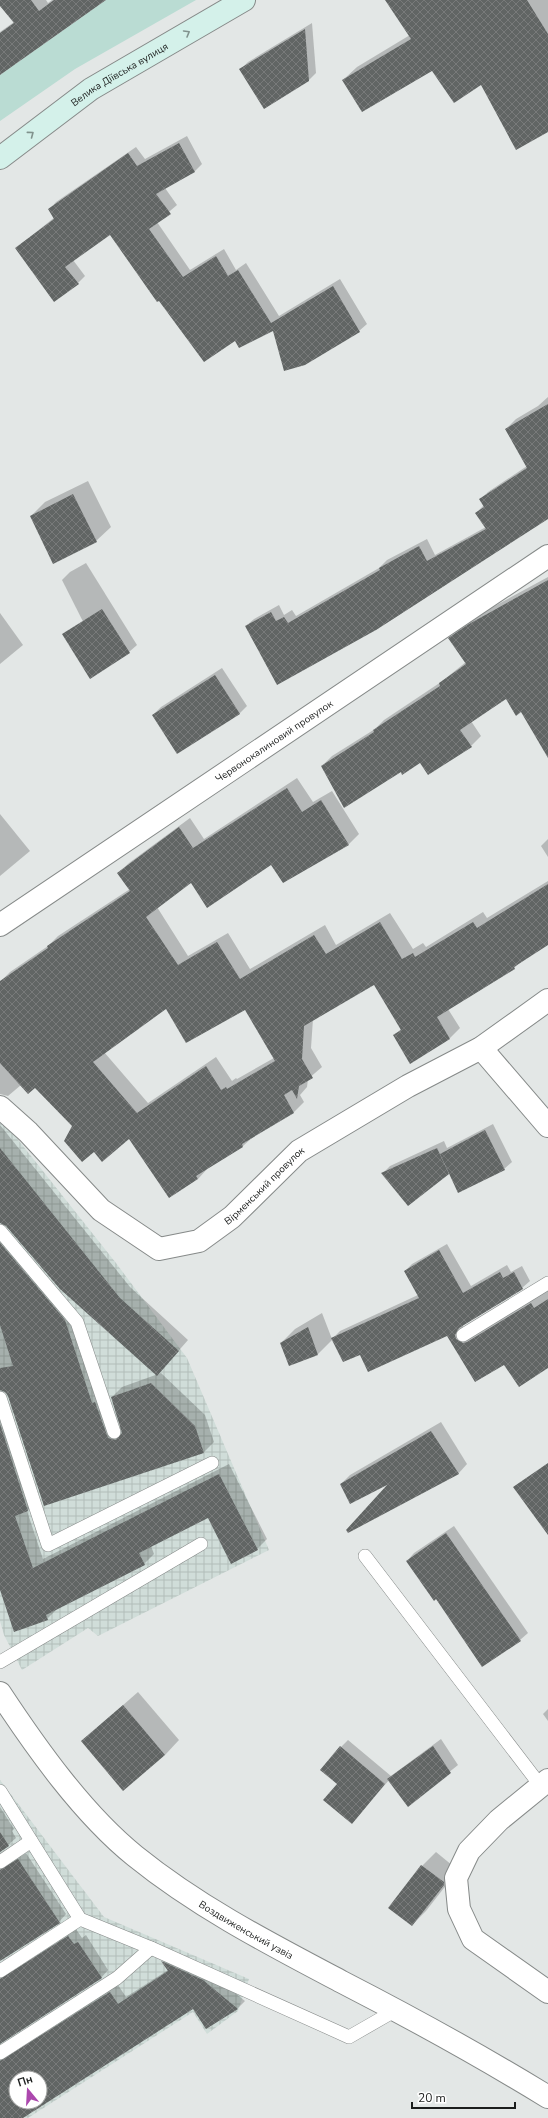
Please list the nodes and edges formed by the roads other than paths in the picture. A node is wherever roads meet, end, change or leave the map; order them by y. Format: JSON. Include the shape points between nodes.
{"nodes":[{"id":1,"x":244,"y":0,"type":"edge"},
{"id":2,"x":0,"y":158,"type":"edge"},
{"id":3,"x":548,"y":556,"type":"edge"},
{"id":4,"x":0,"y":925,"type":"edge"},
{"id":5,"x":548,"y":1000,"type":"edge"},
{"id":6,"x":481,"y":1048,"type":"junction"},
{"id":7,"x":0,"y":1107,"type":"edge"},
{"id":8,"x":548,"y":1126,"type":"edge"},
{"id":9,"x":0,"y":1232,"type":"edge"},
{"id":10,"x":548,"y":1283,"type":"edge"},
{"id":11,"x":463,"y":1335,"type":"dead end"},
{"id":12,"x":0,"y":1398,"type":"edge"},
{"id":13,"x":114,"y":1432,"type":"dead end"},
{"id":14,"x":6,"y":1436,"type":"edge"},
{"id":15,"x":212,"y":1463,"type":"dead end"},
{"id":16,"x":201,"y":1544,"type":"dead end"},
{"id":17,"x":366,"y":1556,"type":"dead end"},
{"id":18,"x":0,"y":1662,"type":"edge"},
{"id":19,"x":0,"y":1693,"type":"edge"},
{"id":20,"x":544,"y":1782,"type":"edge"},
{"id":21,"x":0,"y":1791,"type":"edge"},
{"id":22,"x":31,"y":1841,"type":"junction"},
{"id":23,"x":0,"y":1862,"type":"edge"},
{"id":24,"x":80,"y":1919,"type":"junction"},
{"id":25,"x":151,"y":1948,"type":"junction"},
{"id":26,"x":0,"y":1972,"type":"edge"},
{"id":27,"x":548,"y":1992,"type":"edge"},
{"id":28,"x":396,"y":2010,"type":"junction"},
{"id":29,"x":0,"y":2052,"type":"edge"},
{"id":30,"x":548,"y":2097,"type":"edge"}],
"edges":[{"from":2,"to":1,"type":"main road","name":"Велика Діївська вулиця","one_way":true,"via":[[91,89]]},
{"from":3,"to":4,"type":"street","name":"Червонокалиновий провулок"},
{"from":5,"to":6,"type":"street","name":"Вірменський провулок"},
{"from":6,"to":7,"type":"street","name":"Вірменський провулок","via":[[408,1086],[299,1151],[232,1217],[200,1241],[159,1249],[101,1210],[28,1132]]},
{"from":6,"to":8,"type":"street"},
{"from":9,"to":13,"type":"lane","via":[[77,1322]]},
{"from":10,"to":11,"type":"lane"},
{"from":12,"to":14,"type":"lane"},
{"from":14,"to":15,"type":"lane","via":[[48,1545]]},
{"from":16,"to":18,"type":"lane"},
{"from":17,"to":20,"type":"lane"},
{"from":19,"to":28,"type":"street","name":"Воздвиженський узвіз","via":[[38,1751],[100,1824],[134,1855],[194,1899],[259,1938]]},
{"from":20,"to":27,"type":"street","via":[[499,1820],[469,1851],[456,1878],[459,1909],[472,1939]]},
{"from":21,"to":22,"type":"lane"},
{"from":22,"to":23,"type":"lane"},
{"from":22,"to":24,"type":"lane"},
{"from":24,"to":25,"type":"lane"},
{"from":24,"to":26,"type":"lane"},
{"from":25,"to":28,"type":"lane","via":[[349,2037]]},
{"from":25,"to":29,"type":"lane","via":[[117,1978]]},
{"from":28,"to":30,"type":"street","name":"Воздвиженський узвіз"}]}
